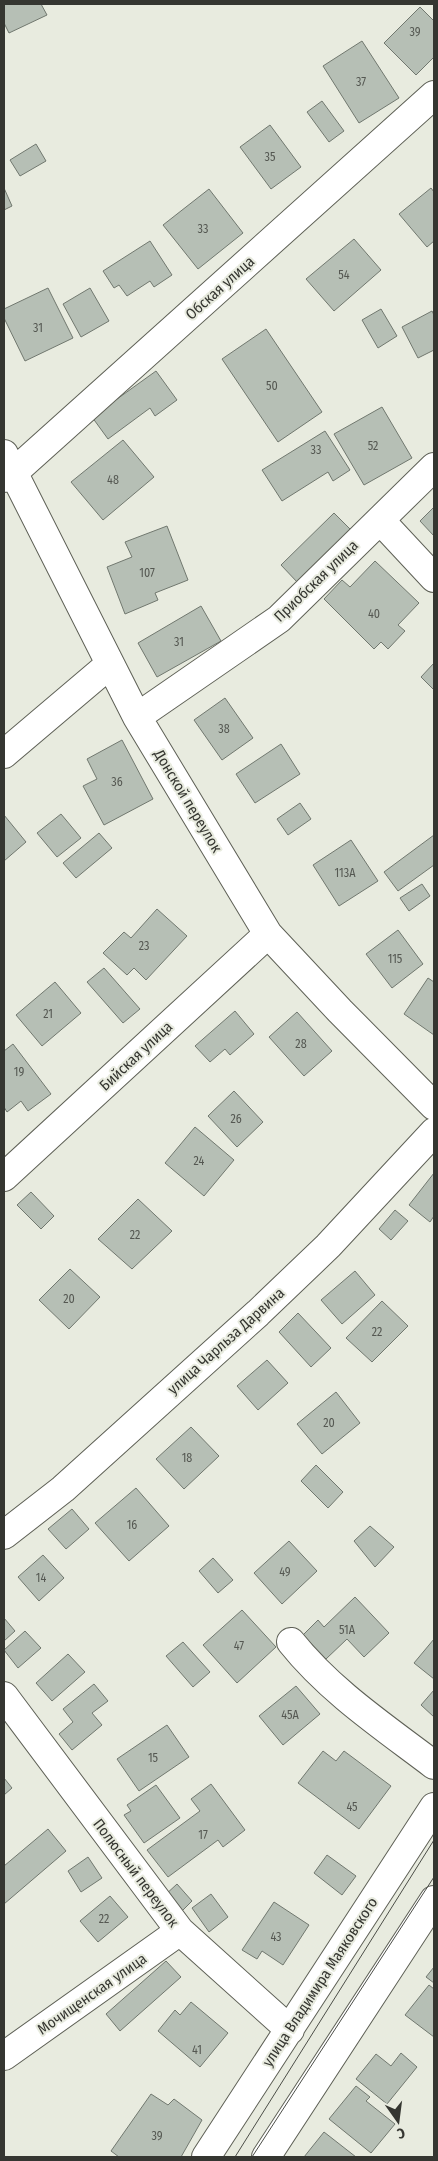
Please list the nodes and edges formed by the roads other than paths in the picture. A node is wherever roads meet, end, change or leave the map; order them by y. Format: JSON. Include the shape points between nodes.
{"nodes":[{"id":1,"x":434,"y":95,"type":"edge"},
{"id":2,"x":434,"y":467,"type":"edge"},
{"id":3,"x":7,"y":468,"type":"edge"},
{"id":4,"x":380,"y":520,"type":"junction"},
{"id":5,"x":434,"y":578,"type":"edge"},
{"id":6,"x":110,"y":665,"type":"junction"},
{"id":7,"x":137,"y":717,"type":"junction"},
{"id":8,"x":4,"y":754,"type":"edge"},
{"id":9,"x":268,"y":934,"type":"junction"},
{"id":10,"x":434,"y":1106,"type":"edge"},
{"id":11,"x":434,"y":1132,"type":"edge"},
{"id":12,"x":4,"y":1178,"type":"edge"},
{"id":13,"x":4,"y":1535,"type":"edge"},
{"id":14,"x":291,"y":1642,"type":"dead end"},
{"id":15,"x":4,"y":1696,"type":"edge"},
{"id":16,"x":434,"y":1766,"type":"edge"},
{"id":17,"x":434,"y":1807,"type":"edge"},
{"id":18,"x":434,"y":1900,"type":"edge"},
{"id":19,"x":180,"y":1932,"type":"junction"},
{"id":20,"x":290,"y":2030,"type":"junction"},
{"id":21,"x":4,"y":2056,"type":"edge"},
{"id":22,"x":206,"y":2157,"type":"edge"},
{"id":23,"x":266,"y":2157,"type":"edge"}],
"edges":[{"from":1,"to":3,"type":"street","name":"Обская улица"},
{"from":2,"to":4,"type":"street","name":"Приобская улица"},
{"from":3,"to":6,"type":"street","name":"Донской переулок"},
{"from":4,"to":5,"type":"street"},
{"from":4,"to":7,"type":"street","name":"Приобская улица","via":[[279,618]]},
{"from":6,"to":7,"type":"street","name":"Донской переулок"},
{"from":6,"to":8,"type":"street"},
{"from":7,"to":9,"type":"street","name":"Донской переулок"},
{"from":9,"to":10,"type":"street","name":"Донской переулок"},
{"from":9,"to":12,"type":"street","name":"Бийская улица"},
{"from":11,"to":13,"type":"street","name":"улица Чарльза Дарвина","via":[[328,1246],[258,1313],[63,1489]]},
{"from":14,"to":16,"type":"street","via":[[310,1666],[338,1691]]},
{"from":15,"to":19,"type":"street","name":"Полюсный переулок"},
{"from":17,"to":20,"type":"street","name":"улица Владимира Маяковского"},
{"from":18,"to":23,"type":"street"},
{"from":19,"to":20,"type":"street","name":"Полюсный переулок"},
{"from":19,"to":21,"type":"street","name":"Мочищенская улица"},
{"from":20,"to":22,"type":"street","name":"улица Владимира Маяковского"}]}
